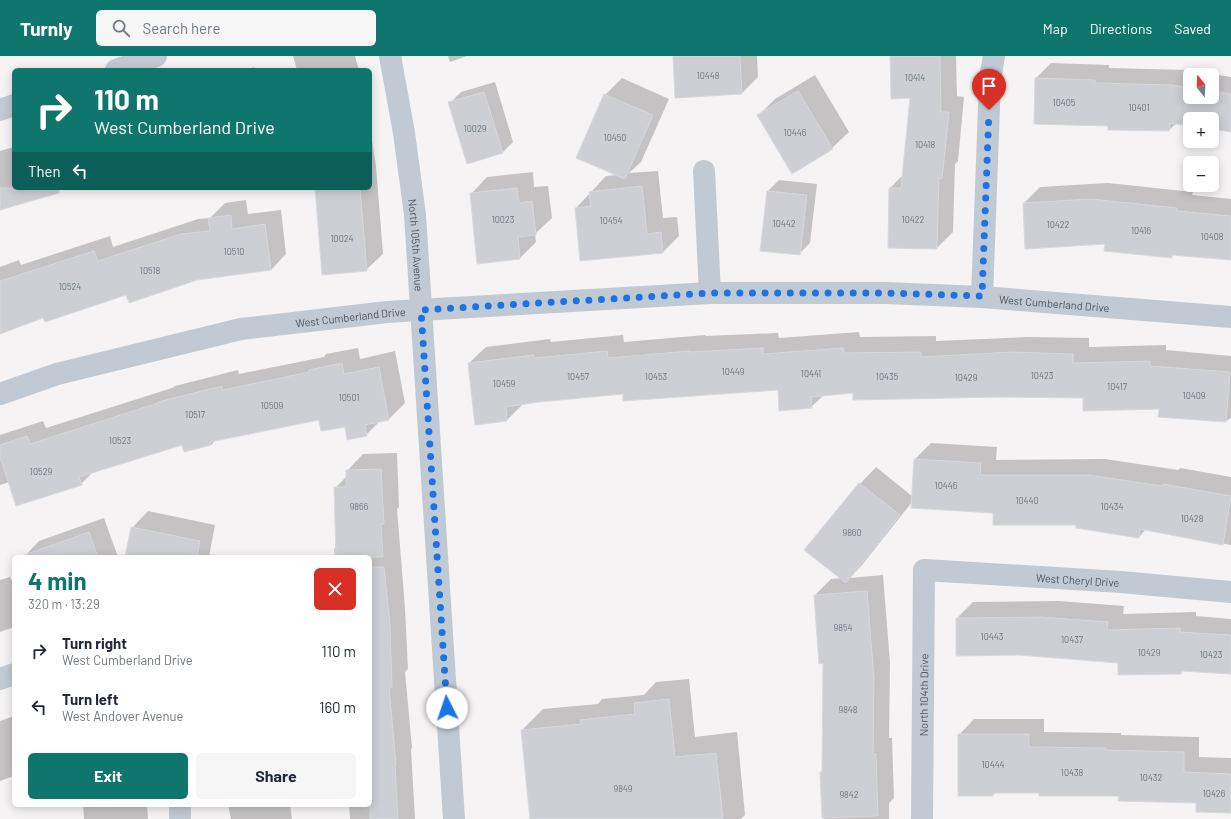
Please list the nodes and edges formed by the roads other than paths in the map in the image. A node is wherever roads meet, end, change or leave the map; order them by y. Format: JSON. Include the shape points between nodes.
{"nodes":[{"id":1,"x":156,"y":56,"type":"edge"},
{"id":2,"x":390,"y":56,"type":"edge"},
{"id":3,"x":994,"y":56,"type":"edge"},
{"id":4,"x":122,"y":68,"type":"edge"},
{"id":5,"x":12,"y":106,"type":"edge"},
{"id":6,"x":0,"y":110,"type":"edge"},
{"id":7,"x":704,"y":171,"type":"dead end"},
{"id":8,"x":710,"y":293,"type":"junction"},
{"id":9,"x":982,"y":296,"type":"junction"},
{"id":10,"x":421,"y":310,"type":"junction"},
{"id":11,"x":1231,"y":317,"type":"edge"},
{"id":12,"x":0,"y":394,"type":"edge"},
{"id":13,"x":924,"y":570,"type":"joint"},
{"id":14,"x":1231,"y":592,"type":"edge"},
{"id":15,"x":12,"y":675,"type":"edge"},
{"id":16,"x":0,"y":679,"type":"edge"},
{"id":17,"x":180,"y":807,"type":"edge"},
{"id":18,"x":180,"y":819,"type":"edge"},
{"id":19,"x":454,"y":819,"type":"edge"},
{"id":20,"x":922,"y":819,"type":"edge"}],
"edges":[{"from":1,"to":4,"type":"street"},
{"from":2,"to":10,"type":"street","name":"North 105th Avenue","via":[[410,171]]},
{"from":3,"to":9,"type":"street","via":[[990,79]]},
{"from":5,"to":6,"type":"street"},
{"from":7,"to":8,"type":"street"},
{"from":8,"to":9,"type":"street","name":"West Cumberland Drive"},
{"from":8,"to":10,"type":"street","name":"West Cumberland Drive"},
{"from":9,"to":11,"type":"street","name":"West Cumberland Drive"},
{"from":10,"to":12,"type":"street","name":"West Cumberland Drive","via":[[241,329],[57,374]]},
{"from":10,"to":19,"type":"street","name":"North 105th Avenue"},
{"from":13,"to":14,"type":"street","name":"West Cheryl Drive","via":[[1121,582]]},
{"from":13,"to":20,"type":"street","name":"North 104th Drive"},
{"from":15,"to":16,"type":"street"},
{"from":17,"to":18,"type":"street"}]}
